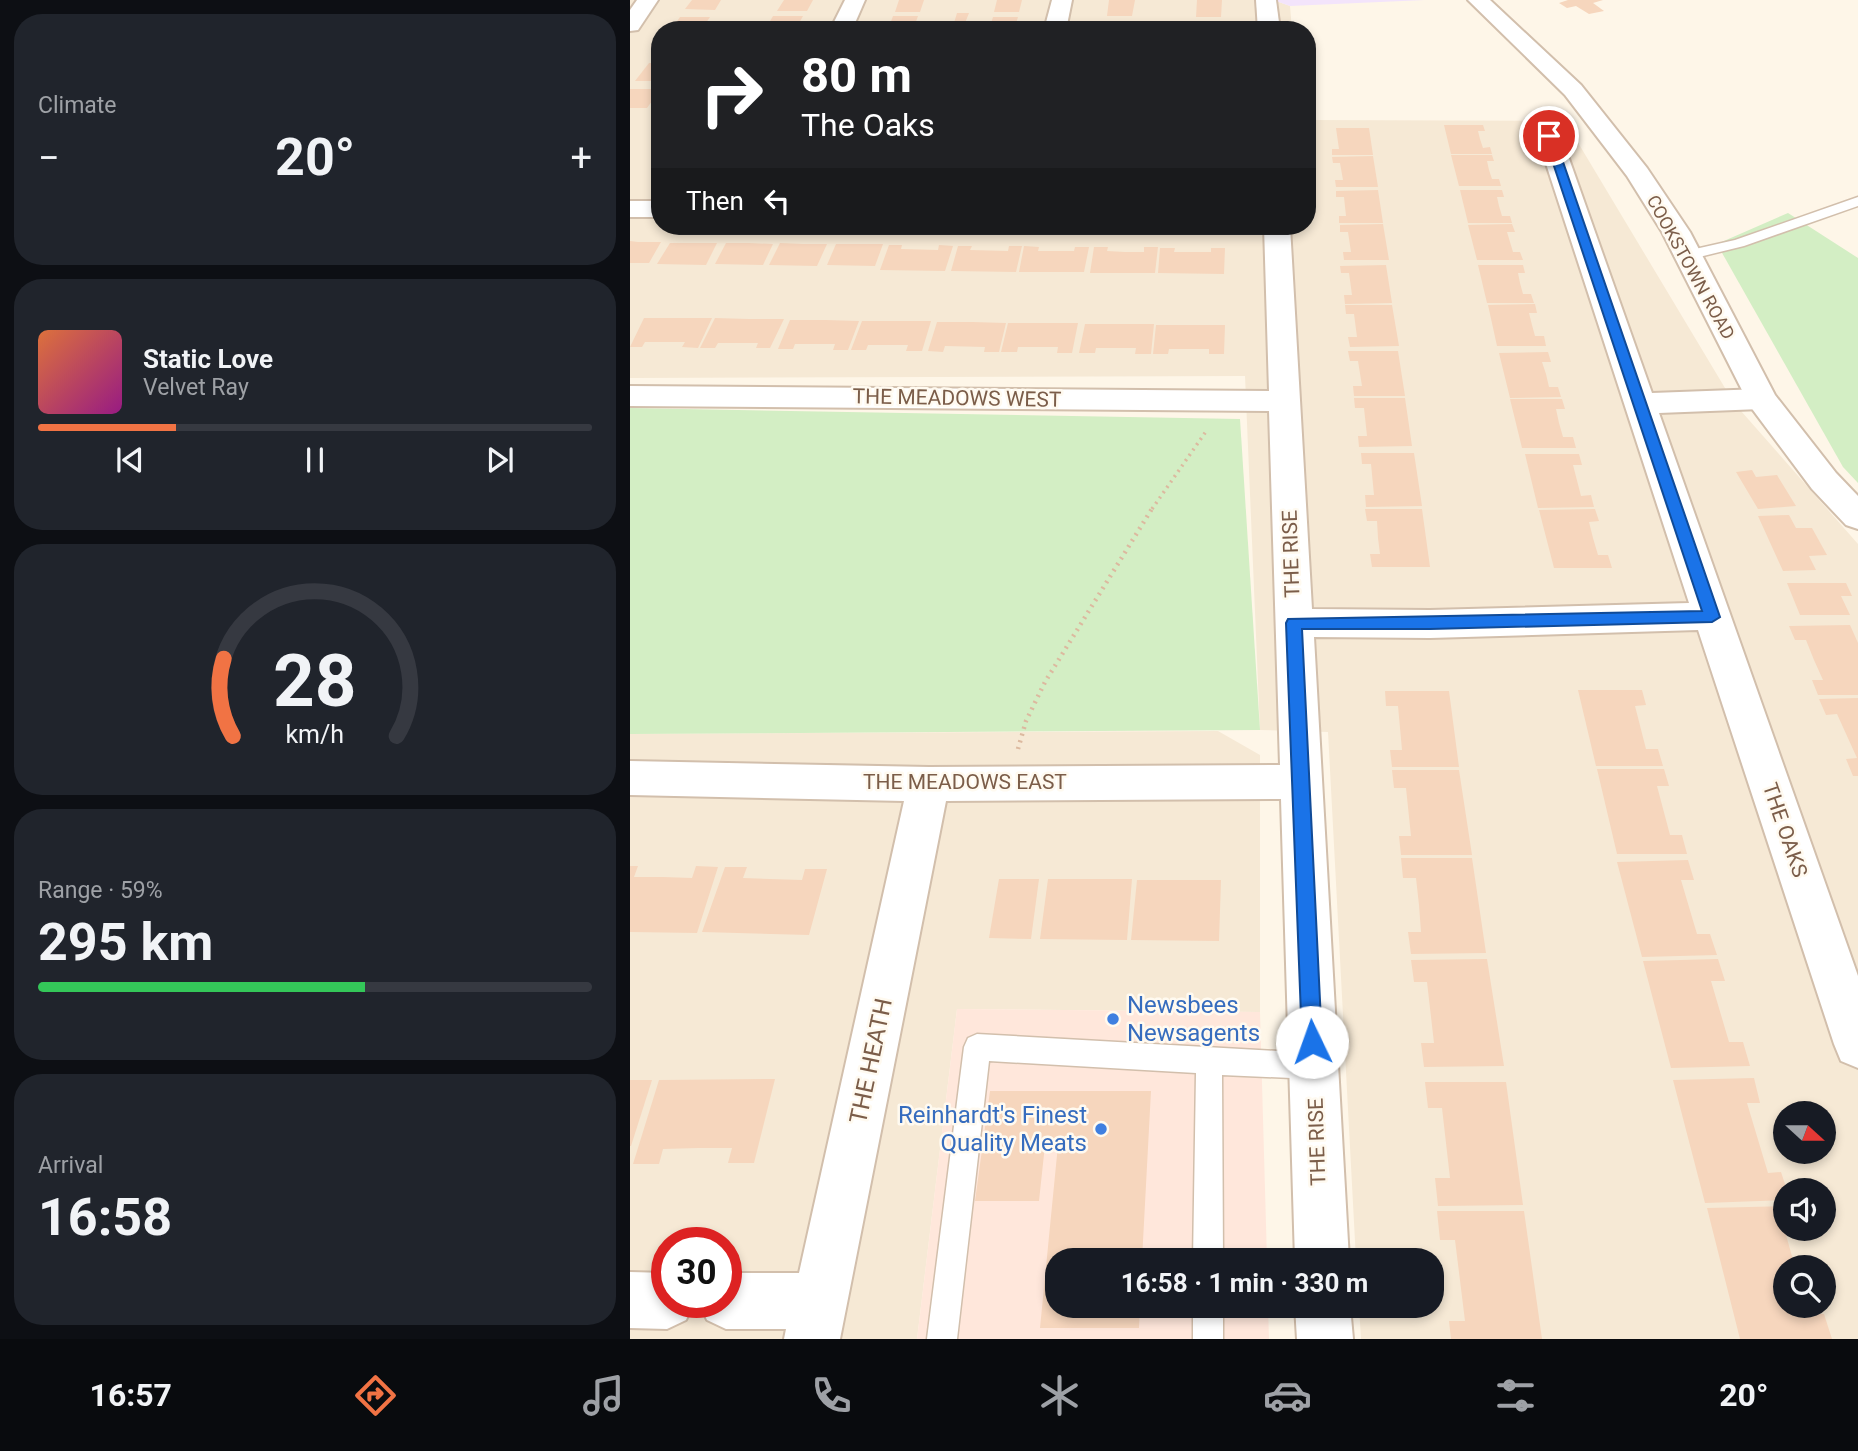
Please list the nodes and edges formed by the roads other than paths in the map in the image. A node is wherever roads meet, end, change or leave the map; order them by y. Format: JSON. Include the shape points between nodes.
{"nodes":[{"id":1,"x":648,"y":0,"type":"edge"},
{"id":2,"x":855,"y":0,"type":"edge"},
{"id":3,"x":1062,"y":0,"type":"edge"},
{"id":4,"x":1266,"y":0,"type":"edge"},
{"id":5,"x":1478,"y":0,"type":"edge"},
{"id":6,"x":845,"y":21,"type":"edge"},
{"id":7,"x":1057,"y":21,"type":"edge"},
{"id":8,"x":1268,"y":21,"type":"edge"},
{"id":9,"x":630,"y":25,"type":"edge"},
{"id":10,"x":1549,"y":136,"type":"dead end"},
{"id":11,"x":1858,"y":201,"type":"edge"},
{"id":12,"x":630,"y":209,"type":"edge"},
{"id":13,"x":651,"y":209,"type":"edge"},
{"id":14,"x":1277,"y":235,"type":"edge"},
{"id":15,"x":1687,"y":254,"type":"junction"},
{"id":16,"x":630,"y":396,"type":"edge"},
{"id":17,"x":1761,"y":399,"type":"junction"},
{"id":18,"x":1285,"y":401,"type":"junction"},
{"id":19,"x":1639,"y":404,"type":"junction"},
{"id":20,"x":1858,"y":517,"type":"edge"},
{"id":21,"x":1712,"y":617,"type":"junction"},
{"id":22,"x":1294,"y":623,"type":"junction"},
{"id":23,"x":630,"y":778,"type":"edge"},
{"id":24,"x":1301,"y":782,"type":"junction"},
{"id":25,"x":929,"y":784,"type":"junction"},
{"id":26,"x":1858,"y":1044,"type":"edge"},
{"id":27,"x":1209,"y":1061,"type":"junction"},
{"id":28,"x":1313,"y":1066,"type":"junction"},
{"id":29,"x":1208,"y":1248,"type":"edge"},
{"id":30,"x":1321,"y":1248,"type":"edge"},
{"id":31,"x":630,"y":1300,"type":"edge"},
{"id":32,"x":651,"y":1301,"type":"edge"},
{"id":33,"x":742,"y":1304,"type":"edge"},
{"id":34,"x":1208,"y":1318,"type":"edge"},
{"id":35,"x":1324,"y":1318,"type":"edge"},
{"id":36,"x":816,"y":1320,"type":"edge"},
{"id":37,"x":942,"y":1339,"type":"edge"},
{"id":38,"x":1208,"y":1339,"type":"edge"},
{"id":39,"x":1325,"y":1339,"type":"edge"}],
"edges":[{"from":1,"to":9,"type":"street"},
{"from":2,"to":6,"type":"street"},
{"from":3,"to":7,"type":"street"},
{"from":4,"to":8,"type":"street"},
{"from":5,"to":15,"type":"street","name":"COOKSTOWN ROAD","via":[[1573,90],[1599,121],[1638,173]]},
{"from":10,"to":19,"type":"street","name":"THE OAKS"},
{"from":11,"to":15,"type":"lane","via":[[1739,243]]},
{"from":12,"to":13,"type":"street"},
{"from":14,"to":18,"type":"street","name":"THE RISE"},
{"from":15,"to":17,"type":"street","name":"COOKSTOWN ROAD"},
{"from":16,"to":18,"type":"street","name":"THE MEADOWS WEST"},
{"from":17,"to":19,"type":"street"},
{"from":17,"to":20,"type":"street","name":"COOKSTOWN ROAD"},
{"from":18,"to":22,"type":"street","name":"THE RISE"},
{"from":19,"to":21,"type":"street","name":"THE OAKS"},
{"from":21,"to":22,"type":"street"},
{"from":21,"to":26,"type":"street","name":"THE OAKS"},
{"from":22,"to":24,"type":"street","name":"THE RISE"},
{"from":23,"to":25,"type":"street","name":"THE MEADOWS EAST"},
{"from":24,"to":25,"type":"street","name":"THE MEADOWS EAST"},
{"from":24,"to":28,"type":"street","name":"THE RISE"},
{"from":25,"to":36,"type":"street","name":"THE HEATH"},
{"from":27,"to":28,"type":"lane"},
{"from":27,"to":29,"type":"lane"},
{"from":27,"to":37,"type":"lane","via":[[977,1047]]},
{"from":28,"to":30,"type":"street","name":"THE RISE"},
{"from":31,"to":32,"type":"street"},
{"from":33,"to":36,"type":"street"},
{"from":34,"to":38,"type":"lane"},
{"from":35,"to":39,"type":"street"}]}
